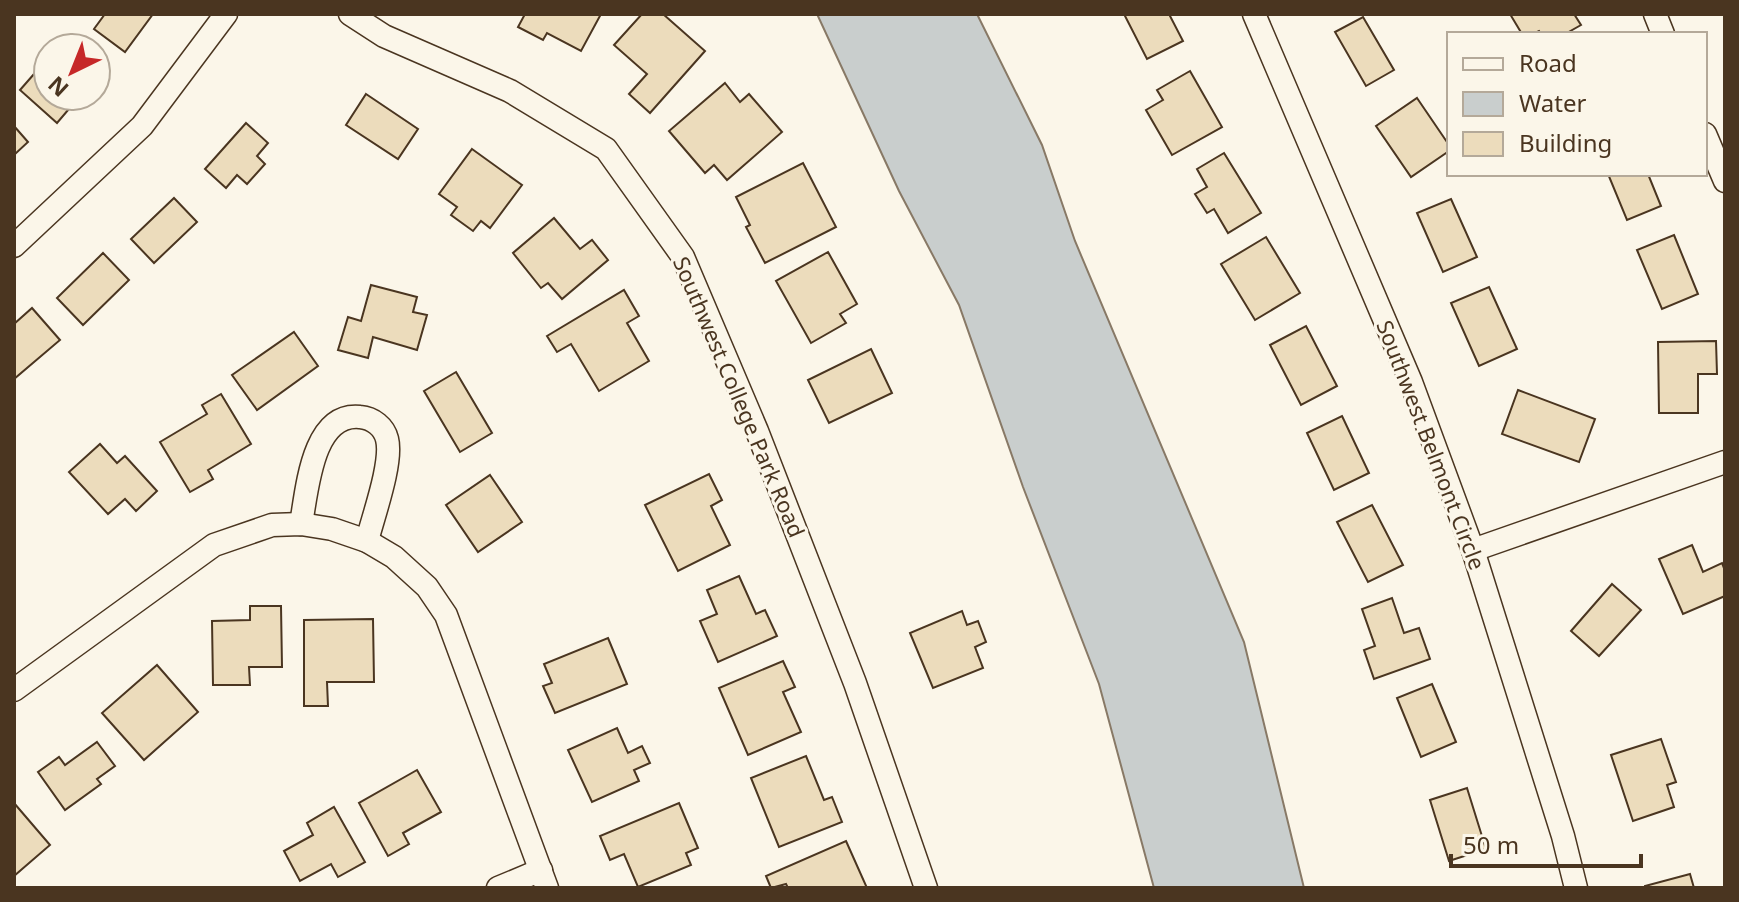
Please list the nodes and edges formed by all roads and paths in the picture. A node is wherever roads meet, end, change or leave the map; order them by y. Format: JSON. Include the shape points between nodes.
{"nodes":[{"id":1,"x":226,"y":14,"type":"edge"},
{"id":2,"x":350,"y":14,"type":"edge"},
{"id":3,"x":1254,"y":14,"type":"edge"},
{"id":4,"x":1707,"y":139,"type":"edge"},
{"id":5,"x":1725,"y":181,"type":"edge"},
{"id":6,"x":14,"y":246,"type":"edge"},
{"id":7,"x":1725,"y":462,"type":"edge"},
{"id":8,"x":301,"y":524,"type":"junction"},
{"id":9,"x":367,"y":541,"type":"junction"},
{"id":10,"x":1473,"y":550,"type":"junction"},
{"id":11,"x":14,"y":690,"type":"edge"},
{"id":12,"x":544,"y":879,"type":"edge"},
{"id":13,"x":498,"y":888,"type":"edge"},
{"id":14,"x":926,"y":888,"type":"edge"},
{"id":15,"x":1576,"y":888,"type":"edge"}],
"edges":[{"from":1,"to":6,"type":"street","via":[[142,126]]},
{"from":2,"to":14,"type":"street","name":"Southwest College Park Road","via":[[384,36],[510,91],[606,149],[683,257],[855,683]]},
{"from":3,"to":10,"type":"street","name":"Southwest Belmont Circle","via":[[1411,382]]},
{"from":4,"to":5,"type":"street"},
{"from":7,"to":10,"type":"street"},
{"from":8,"to":9,"type":"street"},
{"from":8,"to":9,"type":"street","via":[[318,444],[347,417],[370,419],[381,427],[388,453]]},
{"from":8,"to":11,"type":"street","via":[[272,525],[214,545]]},
{"from":9,"to":12,"type":"street","via":[[427,587],[446,615]]},
{"from":10,"to":15,"type":"street","name":"Southwest Belmont Circle"},
{"from":12,"to":13,"type":"street"}]}
